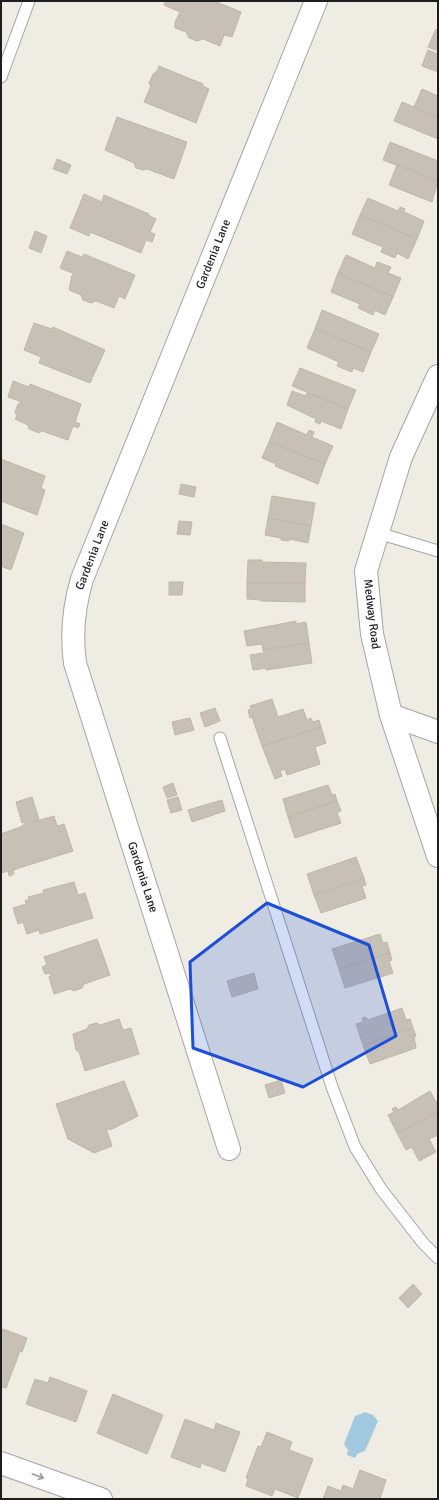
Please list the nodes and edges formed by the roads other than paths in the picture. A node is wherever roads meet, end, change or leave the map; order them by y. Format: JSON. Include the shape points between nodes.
{"nodes":[{"id":1,"x":29,"y":1,"type":"edge"},
{"id":2,"x":316,"y":1,"type":"edge"},
{"id":3,"x":1,"y":77,"type":"edge"},
{"id":4,"x":438,"y":376,"type":"edge"},
{"id":5,"x":378,"y":533,"type":"junction"},
{"id":6,"x":438,"y":551,"type":"edge"},
{"id":7,"x":392,"y":715,"type":"junction"},
{"id":8,"x":438,"y":732,"type":"edge"},
{"id":9,"x":220,"y":738,"type":"dead end"},
{"id":10,"x":438,"y":856,"type":"edge"},
{"id":11,"x":229,"y":1149,"type":"dead end"},
{"id":12,"x":438,"y":1258,"type":"edge"},
{"id":13,"x":1,"y":1463,"type":"edge"},
{"id":14,"x":100,"y":1499,"type":"edge"}],
"edges":[{"from":1,"to":3,"type":"lane"},
{"from":2,"to":11,"type":"street","name":"Gardenia Lane","via":[[82,579],[73,621],[72,644],[75,662]]},
{"from":4,"to":5,"type":"street","name":"Medway Road","via":[[401,457]]},
{"from":5,"to":6,"type":"lane"},
{"from":5,"to":7,"type":"street","name":"Medway Road","via":[[366,571],[372,634]]},
{"from":7,"to":8,"type":"street"},
{"from":7,"to":10,"type":"street","name":"Medway Road"},
{"from":9,"to":12,"type":"lane","via":[[332,1087],[355,1147],[381,1189],[422,1243]]},
{"from":13,"to":14,"type":"street","one_way":true}]}
